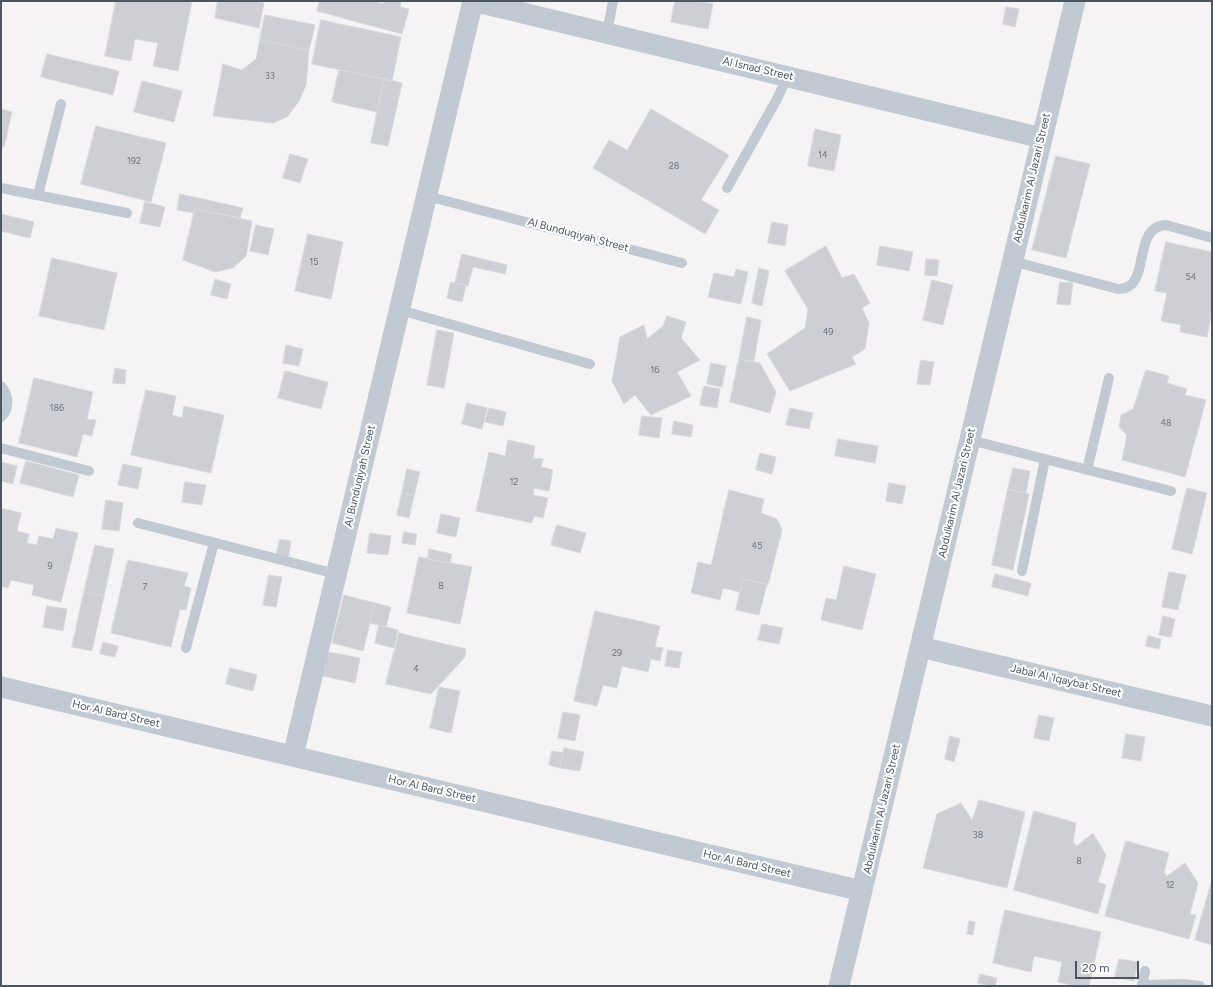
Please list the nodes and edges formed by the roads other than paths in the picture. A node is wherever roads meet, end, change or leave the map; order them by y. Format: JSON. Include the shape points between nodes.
{"nodes":[{"id":1,"x":473,"y":1,"type":"edge"},
{"id":2,"x":613,"y":1,"type":"edge"},
{"id":3,"x":1071,"y":2,"type":"edge"},
{"id":4,"x":607,"y":33,"type":"junction"},
{"id":5,"x":786,"y":76,"type":"junction"},
{"id":6,"x":61,"y":104,"type":"dead end"},
{"id":7,"x":1042,"y":138,"type":"junction"},
{"id":8,"x":1,"y":188,"type":"edge"},
{"id":9,"x":727,"y":188,"type":"dead end"},
{"id":10,"x":38,"y":195,"type":"junction"},
{"id":11,"x":427,"y":196,"type":"junction"},
{"id":12,"x":127,"y":214,"type":"dead end"},
{"id":13,"x":1212,"y":238,"type":"edge"},
{"id":14,"x":1012,"y":261,"type":"junction"},
{"id":15,"x":682,"y":263,"type":"dead end"},
{"id":16,"x":400,"y":310,"type":"junction"},
{"id":17,"x":590,"y":364,"type":"dead end"},
{"id":18,"x":1109,"y":378,"type":"dead end"},
{"id":19,"x":1,"y":386,"type":"edge"},
{"id":20,"x":1,"y":417,"type":"edge"},
{"id":21,"x":970,"y":440,"type":"junction"},
{"id":22,"x":1,"y":448,"type":"edge"},
{"id":23,"x":1045,"y":459,"type":"junction"},
{"id":24,"x":1087,"y":470,"type":"junction"},
{"id":25,"x":89,"y":471,"type":"dead end"},
{"id":26,"x":1172,"y":491,"type":"dead end"},
{"id":27,"x":138,"y":523,"type":"dead end"},
{"id":28,"x":214,"y":543,"type":"junction"},
{"id":29,"x":1022,"y":571,"type":"dead end"},
{"id":30,"x":336,"y":574,"type":"junction"},
{"id":31,"x":920,"y":647,"type":"junction"},
{"id":32,"x":186,"y":648,"type":"dead end"},
{"id":33,"x":1,"y":687,"type":"edge"},
{"id":34,"x":1212,"y":716,"type":"edge"},
{"id":35,"x":293,"y":756,"type":"junction"},
{"id":36,"x":862,"y":891,"type":"junction"},
{"id":37,"x":1145,"y":971,"type":"dead end"},
{"id":38,"x":1142,"y":985,"type":"edge"},
{"id":39,"x":839,"y":986,"type":"edge"},
{"id":40,"x":1200,"y":986,"type":"edge"}],
"edges":[{"from":1,"to":4,"type":"street","name":"Al Isnad Street"},
{"from":1,"to":11,"type":"street","name":"Al Bunduqiyah Street"},
{"from":2,"to":4,"type":"lane"},
{"from":3,"to":7,"type":"street","name":"Abdulkarim Al Jazari Street"},
{"from":4,"to":5,"type":"street","name":"Al Isnad Street"},
{"from":5,"to":7,"type":"street","name":"Al Isnad Street"},
{"from":5,"to":9,"type":"lane","via":[[777,99]]},
{"from":6,"to":10,"type":"lane"},
{"from":7,"to":14,"type":"street","name":"Abdulkarim Al Jazari Street"},
{"from":8,"to":10,"type":"lane"},
{"from":10,"to":12,"type":"lane"},
{"from":11,"to":15,"type":"lane","name":"Al Bunduqiyah Street"},
{"from":11,"to":16,"type":"street","name":"Al Bunduqiyah Street"},
{"from":13,"to":14,"type":"lane","via":[[1166,225],[1154,228],[1147,238],[1136,280],[1123,290]]},
{"from":14,"to":21,"type":"street","name":"Abdulkarim Al Jazari Street"},
{"from":16,"to":17,"type":"lane"},
{"from":16,"to":30,"type":"street","name":"Al Bunduqiyah Street"},
{"from":18,"to":24,"type":"lane"},
{"from":19,"to":20,"type":"lane","via":[[7,398],[7,407]]},
{"from":21,"to":23,"type":"lane"},
{"from":21,"to":31,"type":"street","name":"Abdulkarim Al Jazari Street"},
{"from":22,"to":25,"type":"lane"},
{"from":23,"to":24,"type":"lane"},
{"from":23,"to":29,"type":"lane"},
{"from":24,"to":26,"type":"lane"},
{"from":27,"to":28,"type":"lane"},
{"from":28,"to":30,"type":"lane"},
{"from":28,"to":32,"type":"lane"},
{"from":30,"to":35,"type":"street","name":"Al Bunduqiyah Street"},
{"from":31,"to":34,"type":"street","name":"Jabal Al 'Iqaybat Street"},
{"from":31,"to":36,"type":"street","name":"Abdulkarim Al Jazari Street"},
{"from":33,"to":35,"type":"street","name":"Hor Al Bard Street"},
{"from":35,"to":36,"type":"street","name":"Hor Al Bard Street"},
{"from":36,"to":39,"type":"street","name":"Abdulkarim Al Jazari Street"},
{"from":37,"to":38,"type":"lane"},
{"from":38,"to":40,"type":"lane"}]}
